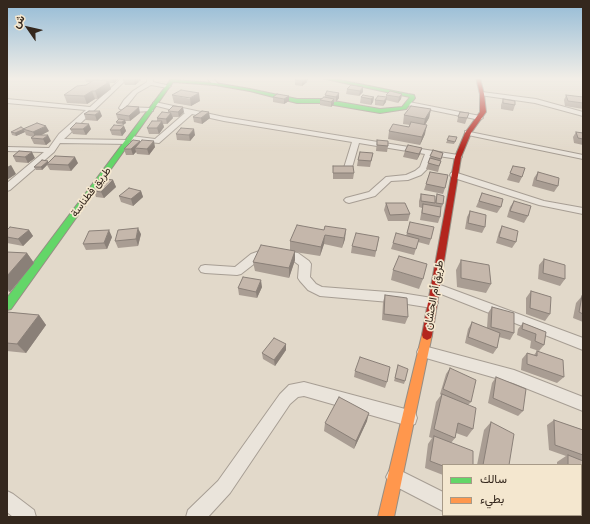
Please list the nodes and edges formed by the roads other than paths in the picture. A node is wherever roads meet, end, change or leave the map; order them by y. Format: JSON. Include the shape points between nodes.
{"nodes":[{"id":1,"x":22,"y":102,"type":"edge"},
{"id":2,"x":98,"y":102,"type":"edge"},
{"id":3,"x":125,"y":102,"type":"edge"},
{"id":4,"x":156,"y":102,"type":"edge"},
{"id":5,"x":330,"y":102,"type":"edge"},
{"id":6,"x":483,"y":102,"type":"edge"},
{"id":7,"x":541,"y":102,"type":"edge"},
{"id":8,"x":409,"y":104,"type":"joint"},
{"id":9,"x":153,"y":107,"type":"junction"},
{"id":10,"x":91,"y":109,"type":"junction"},
{"id":11,"x":190,"y":112,"type":"junction"},
{"id":12,"x":583,"y":114,"type":"edge"},
{"id":13,"x":480,"y":118,"type":"junction"},
{"id":14,"x":468,"y":133,"type":"junction"},
{"id":15,"x":129,"y":140,"type":"junction"},
{"id":16,"x":356,"y":140,"type":"junction"},
{"id":17,"x":58,"y":141,"type":"junction"},
{"id":18,"x":7,"y":150,"type":"edge"},
{"id":19,"x":51,"y":150,"type":"junction"},
{"id":20,"x":428,"y":153,"type":"junction"},
{"id":21,"x":458,"y":157,"type":"junction"},
{"id":22,"x":583,"y":157,"type":"edge"},
{"id":23,"x":347,"y":171,"type":"edge"},
{"id":24,"x":454,"y":174,"type":"junction"},
{"id":25,"x":7,"y":188,"type":"edge"},
{"id":26,"x":349,"y":200,"type":"dead end"},
{"id":27,"x":583,"y":211,"type":"edge"},
{"id":28,"x":204,"y":269,"type":"dead end"},
{"id":29,"x":436,"y":287,"type":"junction"},
{"id":30,"x":432,"y":303,"type":"junction"},
{"id":31,"x":7,"y":306,"type":"edge"},
{"id":32,"x":583,"y":344,"type":"edge"},
{"id":33,"x":424,"y":352,"type":"junction"},
{"id":34,"x":583,"y":404,"type":"edge"},
{"id":35,"x":409,"y":418,"type":"junction"},
{"id":36,"x":395,"y":477,"type":"junction"},
{"id":37,"x":7,"y":500,"type":"edge"},
{"id":38,"x":442,"y":501,"type":"edge"},
{"id":39,"x":27,"y":517,"type":"edge"},
{"id":40,"x":195,"y":517,"type":"edge"},
{"id":41,"x":386,"y":517,"type":"edge"}],
"edges":[{"from":1,"to":10,"type":"street"},
{"from":2,"to":10,"type":"street"},
{"from":3,"to":9,"type":"street","via":[[122,108],[130,110]]},
{"from":4,"to":9,"type":"street","name":"طريق فطناسة"},
{"from":5,"to":8,"type":"street","via":[[380,111],[404,108]]},
{"from":6,"to":13,"type":"street"},
{"from":7,"to":12,"type":"street"},
{"from":8,"to":13,"type":"street"},
{"from":9,"to":11,"type":"street"},
{"from":9,"to":15,"type":"street","name":"طريق فطناسة"},
{"from":10,"to":17,"type":"street"},
{"from":11,"to":15,"type":"street","via":[[156,141]]},
{"from":11,"to":16,"type":"street"},
{"from":13,"to":14,"type":"street","name":"طريق أم الحشان"},
{"from":14,"to":21,"type":"street","name":"طريق أم الحشان"},
{"from":14,"to":22,"type":"street"},
{"from":15,"to":17,"type":"street"},
{"from":15,"to":31,"type":"street","name":"طريق فطناسة"},
{"from":16,"to":20,"type":"street"},
{"from":16,"to":23,"type":"street"},
{"from":17,"to":19,"type":"street"},
{"from":18,"to":19,"type":"street"},
{"from":19,"to":25,"type":"street"},
{"from":20,"to":21,"type":"street"},
{"from":20,"to":26,"type":"street","via":[[424,168],[418,173],[389,179],[372,194]]},
{"from":21,"to":24,"type":"street","name":"طريق أم الحشان"},
{"from":24,"to":27,"type":"street","via":[[542,202]]},
{"from":24,"to":29,"type":"street","name":"طريق أم الحشان"},
{"from":28,"to":30,"type":"street","via":[[237,271],[255,257],[268,252],[294,256],[305,264],[304,278],[320,291]]},
{"from":29,"to":30,"type":"street","name":"طريق أم الحشان"},
{"from":29,"to":32,"type":"street"},
{"from":30,"to":33,"type":"street","name":"طريق أم الحشان"},
{"from":33,"to":34,"type":"street","via":[[514,377]]},
{"from":33,"to":35,"type":"street","name":"طريق أم الحشان"},
{"from":35,"to":36,"type":"street","name":"طريق أم الحشان"},
{"from":35,"to":40,"type":"street","via":[[304,389],[294,390],[285,399],[224,487]]},
{"from":36,"to":38,"type":"street"},
{"from":36,"to":41,"type":"street","name":"طريق أم الحشان"},
{"from":37,"to":39,"type":"street"}]}
